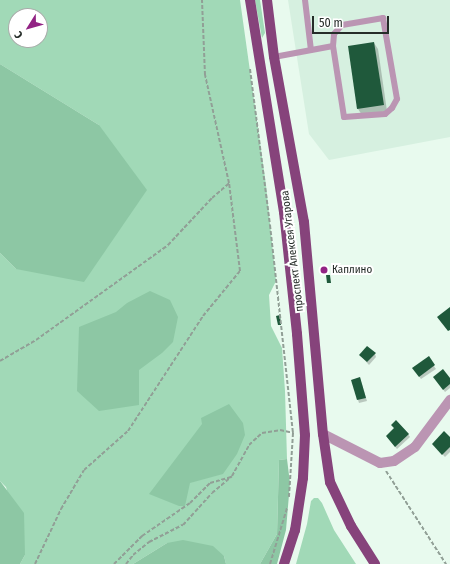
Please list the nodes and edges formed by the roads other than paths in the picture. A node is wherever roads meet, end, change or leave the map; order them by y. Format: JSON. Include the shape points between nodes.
{"nodes":[{"id":1,"x":250,"y":0,"type":"edge"},
{"id":2,"x":267,"y":0,"type":"edge"},
{"id":3,"x":305,"y":0,"type":"edge"},
{"id":4,"x":332,"y":46,"type":"junction"},
{"id":5,"x":311,"y":50,"type":"junction"},
{"id":6,"x":274,"y":57,"type":"junction"},
{"id":7,"x":254,"y":61,"type":"junction"},
{"id":8,"x":450,"y":400,"type":"edge"},
{"id":9,"x":323,"y":434,"type":"junction"},
{"id":10,"x":305,"y":435,"type":"junction"},
{"id":11,"x":284,"y":564,"type":"edge"},
{"id":12,"x":375,"y":564,"type":"edge"}],
"edges":[{"from":1,"to":7,"type":"main road","name":"проспект Алексея Угарова"},
{"from":2,"to":6,"type":"main road","name":"проспект Алексея Угарова"},
{"from":3,"to":5,"type":"lane"},
{"from":4,"to":4,"type":"lane","via":[[344,117],[385,114],[392,108],[397,100],[383,18],[342,25],[334,34]]},
{"from":4,"to":5,"type":"lane"},
{"from":5,"to":6,"type":"lane"},
{"from":6,"to":7,"type":"main road"},
{"from":6,"to":9,"type":"main road","name":"проспект Алексея Угарова","via":[[304,222]]},
{"from":7,"to":10,"type":"main road","name":"проспект Алексея Угарова","via":[[284,212]]},
{"from":8,"to":9,"type":"street","via":[[415,447],[394,461],[380,463]]},
{"from":9,"to":10,"type":"main road"},
{"from":9,"to":12,"type":"main road","name":"проспект Алексея Угарова","via":[[330,482],[351,526]]},
{"from":10,"to":11,"type":"main road","name":"проспект Алексея Угарова","via":[[304,478],[295,530]]}]}
